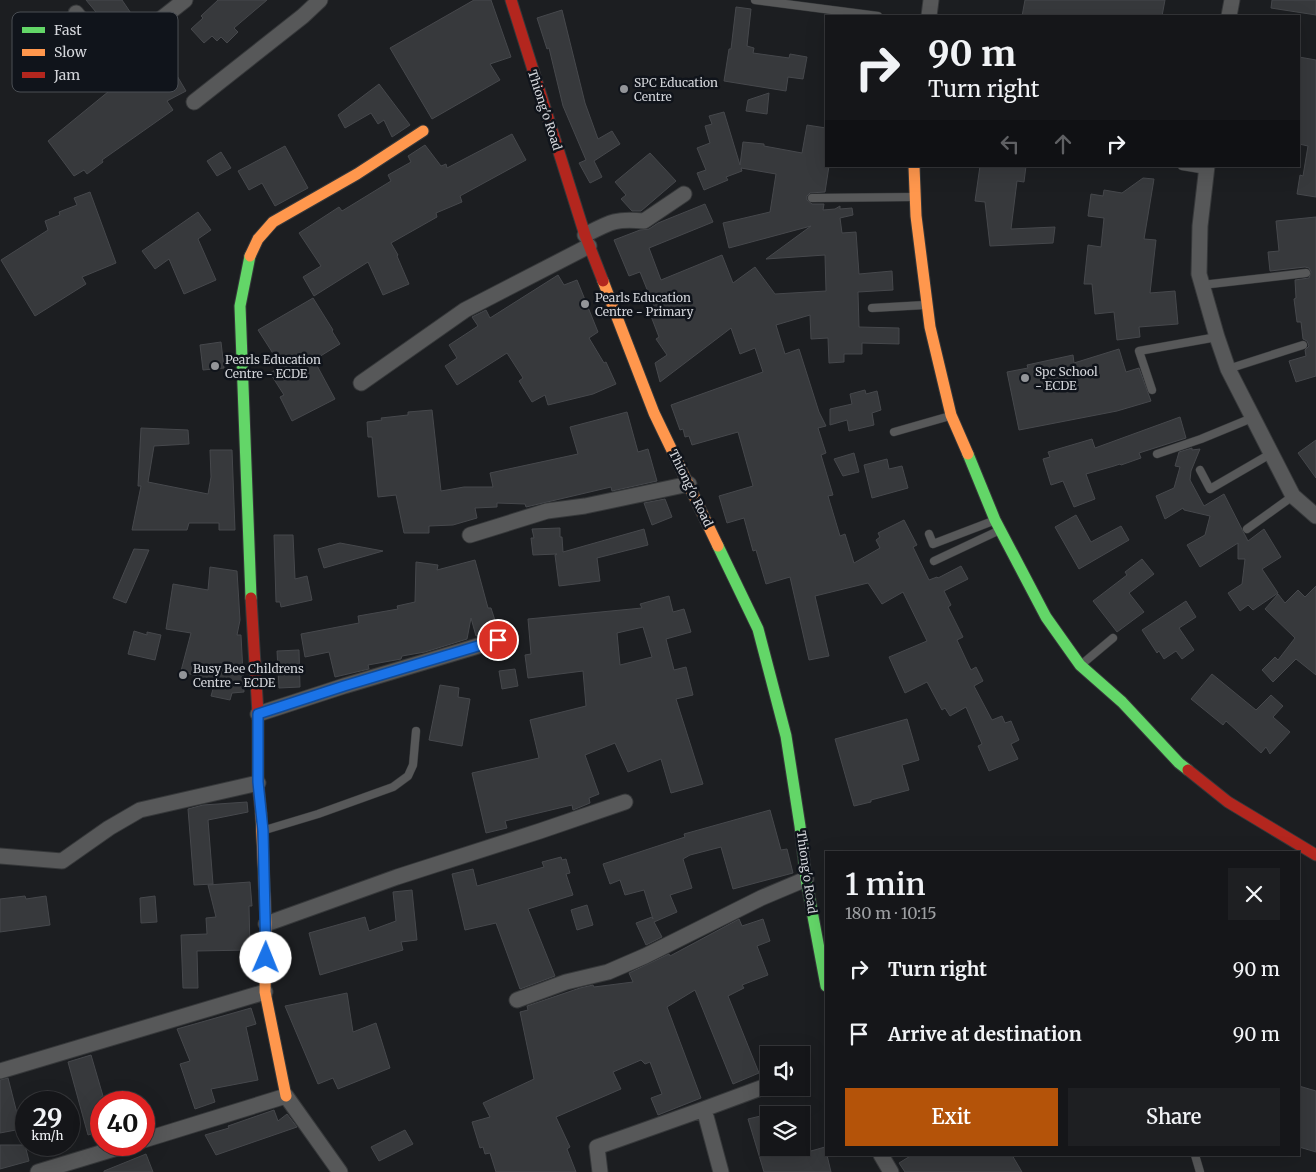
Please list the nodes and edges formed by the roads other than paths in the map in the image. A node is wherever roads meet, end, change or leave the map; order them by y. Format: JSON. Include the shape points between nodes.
{"nodes":[{"id":1,"x":186,"y":0,"type":"edge"},
{"id":2,"x":320,"y":0,"type":"edge"},
{"id":3,"x":511,"y":0,"type":"edge"},
{"id":4,"x":756,"y":0,"type":"edge"},
{"id":5,"x":932,"y":0,"type":"edge"},
{"id":6,"x":1232,"y":0,"type":"edge"},
{"id":7,"x":171,"y":12,"type":"edge"},
{"id":8,"x":870,"y":15,"type":"edge"},
{"id":9,"x":929,"y":15,"type":"edge"},
{"id":10,"x":1229,"y":15,"type":"edge"},
{"id":11,"x":194,"y":102,"type":"dead end"},
{"id":12,"x":423,"y":131,"type":"dead end"},
{"id":13,"x":914,"y":167,"type":"edge"},
{"id":14,"x":1206,"y":168,"type":"edge"},
{"id":15,"x":684,"y":194,"type":"dead end"},
{"id":16,"x":916,"y":197,"type":"junction"},
{"id":17,"x":812,"y":198,"type":"dead end"},
{"id":18,"x":587,"y":240,"type":"junction"},
{"id":19,"x":1306,"y":273,"type":"dead end"},
{"id":20,"x":1202,"y":285,"type":"junction"},
{"id":21,"x":928,"y":305,"type":"junction"},
{"id":22,"x":872,"y":308,"type":"dead end"},
{"id":23,"x":1217,"y":337,"type":"junction"},
{"id":24,"x":1303,"y":345,"type":"dead end"},
{"id":25,"x":1228,"y":369,"type":"junction"},
{"id":26,"x":361,"y":383,"type":"dead end"},
{"id":27,"x":1152,"y":390,"type":"dead end"},
{"id":28,"x":951,"y":416,"type":"junction"},
{"id":29,"x":1252,"y":418,"type":"junction"},
{"id":30,"x":894,"y":432,"type":"dead end"},
{"id":31,"x":1272,"y":453,"type":"junction"},
{"id":32,"x":1158,"y":454,"type":"dead end"},
{"id":33,"x":1200,"y":470,"type":"dead end"},
{"id":34,"x":689,"y":484,"type":"junction"},
{"id":35,"x":1293,"y":496,"type":"junction"},
{"id":36,"x":1316,"y":516,"type":"edge"},
{"id":37,"x":998,"y":525,"type":"junction"},
{"id":38,"x":1247,"y":529,"type":"dead end"},
{"id":39,"x":929,"y":534,"type":"dead end"},
{"id":40,"x":470,"y":535,"type":"dead end"},
{"id":41,"x":934,"y":561,"type":"dead end"},
{"id":42,"x":1113,"y":638,"type":"dead end"},
{"id":43,"x":498,"y":640,"type":"dead end"},
{"id":44,"x":1080,"y":665,"type":"junction"},
{"id":45,"x":258,"y":714,"type":"junction"},
{"id":46,"x":416,"y":731,"type":"dead end"},
{"id":47,"x":258,"y":782,"type":"junction"},
{"id":48,"x":625,"y":802,"type":"dead end"},
{"id":49,"x":263,"y":831,"type":"junction"},
{"id":50,"x":1316,"y":855,"type":"edge"},
{"id":51,"x":0,"y":856,"type":"edge"},
{"id":52,"x":806,"y":879,"type":"junction"},
{"id":53,"x":266,"y":924,"type":"junction"},
{"id":54,"x":825,"y":981,"type":"edge"},
{"id":55,"x":266,"y":992,"type":"junction"},
{"id":56,"x":517,"y":1000,"type":"dead end"},
{"id":57,"x":0,"y":1071,"type":"edge"},
{"id":58,"x":760,"y":1089,"type":"edge"},
{"id":59,"x":286,"y":1096,"type":"junction"},
{"id":60,"x":704,"y":1109,"type":"junction"},
{"id":61,"x":155,"y":1137,"type":"edge"},
{"id":62,"x":91,"y":1156,"type":"edge"},
{"id":63,"x":882,"y":1156,"type":"edge"},
{"id":64,"x":1195,"y":1156,"type":"edge"},
{"id":65,"x":38,"y":1172,"type":"edge"},
{"id":66,"x":340,"y":1172,"type":"edge"},
{"id":67,"x":600,"y":1172,"type":"edge"},
{"id":68,"x":721,"y":1172,"type":"edge"},
{"id":69,"x":891,"y":1172,"type":"edge"},
{"id":70,"x":1200,"y":1172,"type":"edge"}],
"edges":[{"from":1,"to":7,"type":"street"},
{"from":2,"to":11,"type":"street"},
{"from":3,"to":18,"type":"street","name":"Thiong'o Road"},
{"from":4,"to":8,"type":"lane"},
{"from":5,"to":9,"type":"street"},
{"from":6,"to":10,"type":"street"},
{"from":12,"to":45,"type":"street","via":[[273,222],[258,239],[248,262],[240,306]]},
{"from":13,"to":16,"type":"street"},
{"from":14,"to":20,"type":"street","via":[[1200,226],[1199,274]]},
{"from":15,"to":18,"type":"street","via":[[644,222],[624,219],[608,223]]},
{"from":16,"to":17,"type":"lane"},
{"from":16,"to":21,"type":"street"},
{"from":18,"to":26,"type":"street","via":[[466,310]]},
{"from":18,"to":34,"type":"street","name":"Thiong'o Road","via":[[654,413]]},
{"from":19,"to":20,"type":"lane"},
{"from":20,"to":23,"type":"street"},
{"from":21,"to":22,"type":"lane"},
{"from":21,"to":28,"type":"street","via":[[930,327]]},
{"from":23,"to":25,"type":"street"},
{"from":23,"to":27,"type":"lane","via":[[1139,351]]},
{"from":24,"to":25,"type":"lane"},
{"from":25,"to":29,"type":"street"},
{"from":28,"to":30,"type":"lane"},
{"from":28,"to":37,"type":"street"},
{"from":29,"to":31,"type":"street"},
{"from":29,"to":32,"type":"lane"},
{"from":31,"to":33,"type":"lane","via":[[1210,489]]},
{"from":31,"to":35,"type":"street"},
{"from":34,"to":40,"type":"street","via":[[547,511]]},
{"from":34,"to":52,"type":"street","name":"Thiong'o Road","via":[[758,630],[786,736]]},
{"from":35,"to":36,"type":"street"},
{"from":35,"to":38,"type":"lane"},
{"from":37,"to":39,"type":"lane","via":[[933,544]]},
{"from":37,"to":41,"type":"lane"},
{"from":37,"to":44,"type":"street","via":[[1046,618]]},
{"from":42,"to":44,"type":"lane"},
{"from":43,"to":45,"type":"street"},
{"from":44,"to":50,"type":"street","via":[[1122,702],[1179,763],[1228,802]]},
{"from":45,"to":47,"type":"street"},
{"from":46,"to":49,"type":"lane","via":[[413,765],[408,776],[393,786]]},
{"from":47,"to":49,"type":"street"},
{"from":47,"to":51,"type":"street","via":[[140,810],[62,861]]},
{"from":48,"to":53,"type":"street"},
{"from":49,"to":53,"type":"street"},
{"from":52,"to":54,"type":"street","name":"Thiong'o Road"},
{"from":52,"to":56,"type":"street","via":[[608,972],[566,982]]},
{"from":53,"to":55,"type":"street"},
{"from":55,"to":57,"type":"street"},
{"from":55,"to":59,"type":"street"},
{"from":58,"to":60,"type":"street"},
{"from":59,"to":61,"type":"street"},
{"from":59,"to":66,"type":"street"},
{"from":60,"to":67,"type":"street","via":[[597,1148]]},
{"from":60,"to":68,"type":"street"},
{"from":62,"to":65,"type":"street"},
{"from":63,"to":69,"type":"street"},
{"from":64,"to":70,"type":"lane"}]}
